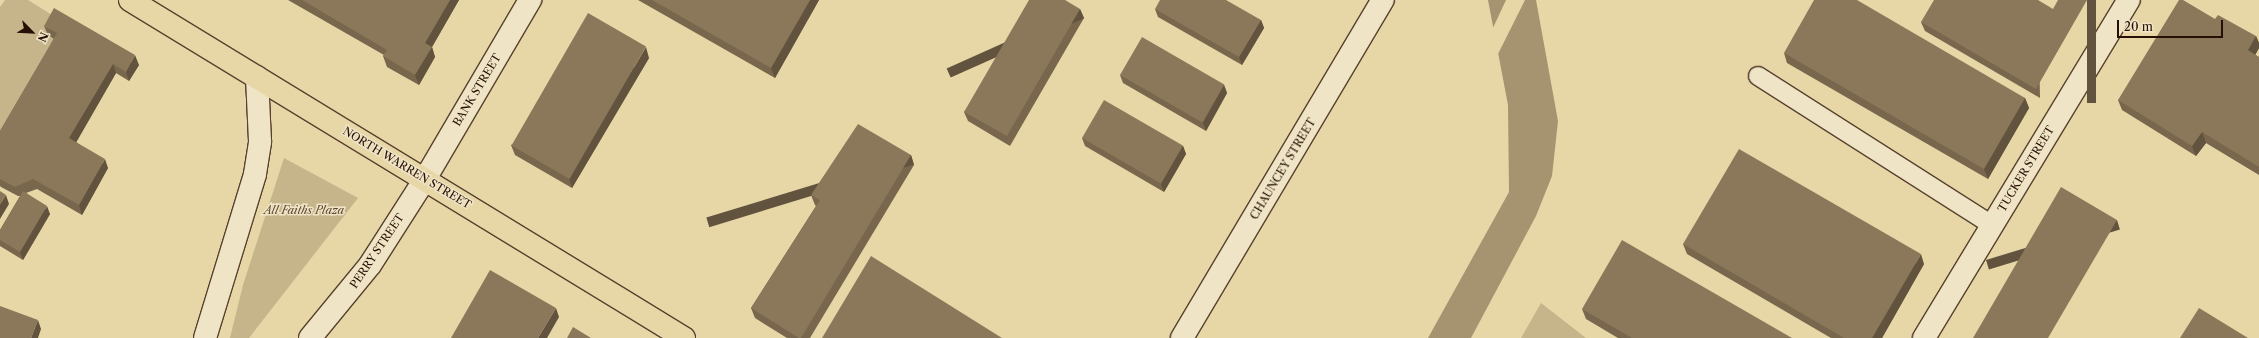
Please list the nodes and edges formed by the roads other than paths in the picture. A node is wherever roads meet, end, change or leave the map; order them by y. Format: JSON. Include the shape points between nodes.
{"nodes":[{"id":1,"x":130,"y":0,"type":"edge"},
{"id":2,"x":530,"y":0,"type":"edge"},
{"id":3,"x":1383,"y":0,"type":"edge"},
{"id":4,"x":2129,"y":0,"type":"edge"},
{"id":5,"x":1758,"y":76,"type":"dead end"},
{"id":6,"x":257,"y":77,"type":"junction"},
{"id":7,"x":425,"y":179,"type":"junction"},
{"id":8,"x":1992,"y":225,"type":"junction"},
{"id":9,"x":205,"y":338,"type":"edge"},
{"id":10,"x":310,"y":338,"type":"edge"},
{"id":11,"x":684,"y":338,"type":"edge"},
{"id":12,"x":1182,"y":338,"type":"edge"},
{"id":13,"x":1924,"y":338,"type":"edge"}],
"edges":[{"from":1,"to":6,"type":"main road","name":"NORTH WARREN STREET"},
{"from":2,"to":7,"type":"street","name":"BANK STREET"},
{"from":3,"to":12,"type":"street","name":"CHAUNCEY STREET"},
{"from":4,"to":8,"type":"street","name":"TUCKER STREET"},
{"from":5,"to":8,"type":"lane"},
{"from":6,"to":7,"type":"main road","name":"NORTH WARREN STREET"},
{"from":6,"to":9,"type":"street","via":[[260,141],[255,174]]},
{"from":7,"to":10,"type":"street","name":"PERRY STREET","via":[[370,265]]},
{"from":7,"to":11,"type":"main road","name":"NORTH WARREN STREET"},
{"from":8,"to":13,"type":"street","name":"TUCKER STREET"}]}
